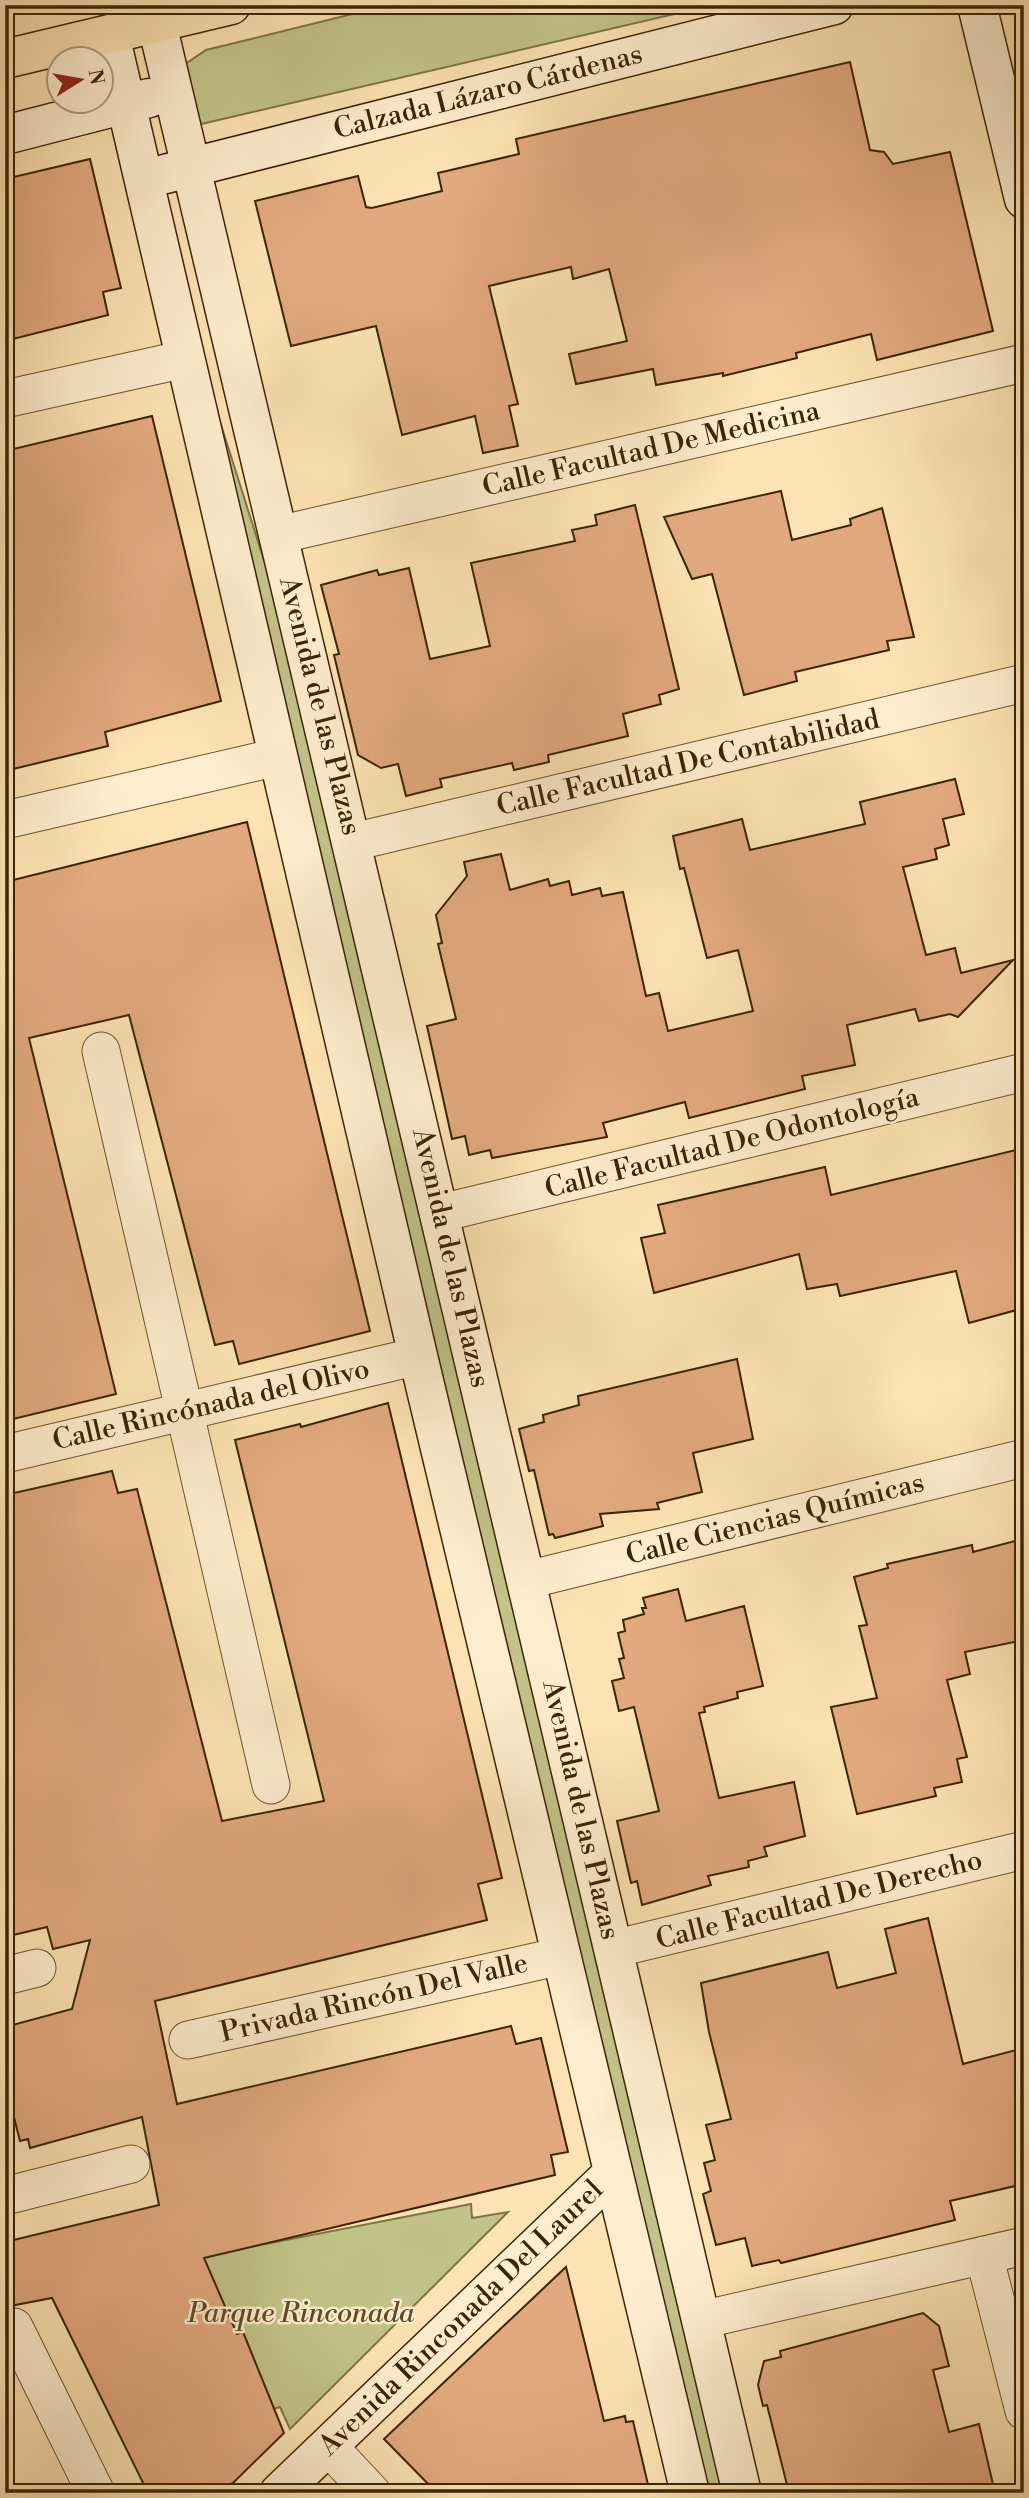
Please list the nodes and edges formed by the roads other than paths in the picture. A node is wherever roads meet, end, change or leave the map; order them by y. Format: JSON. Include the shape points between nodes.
{"nodes":[{"id":1,"x":231,"y":5,"type":"edge"},
{"id":2,"x":834,"y":5,"type":"edge"},
{"id":3,"x":977,"y":5,"type":"edge"},
{"id":4,"x":157,"y":24,"type":"junction"},
{"id":5,"x":110,"y":35,"type":"junction"},
{"id":6,"x":5,"y":59,"type":"edge"},
{"id":7,"x":173,"y":92,"type":"junction"},
{"id":8,"x":125,"y":104,"type":"junction"},
{"id":9,"x":5,"y":135,"type":"edge"},
{"id":10,"x":191,"y":167,"type":"junction"},
{"id":11,"x":142,"y":180,"type":"junction"},
{"id":12,"x":1024,"y":199,"type":"edge"},
{"id":13,"x":185,"y":359,"type":"junction"},
{"id":14,"x":1024,"y":363,"type":"edge"},
{"id":15,"x":5,"y":399,"type":"edge"},
{"id":16,"x":278,"y":535,"type":"junction"},
{"id":17,"x":1024,"y":683,"type":"edge"},
{"id":18,"x":278,"y":757,"type":"junction"},
{"id":19,"x":5,"y":820,"type":"edge"},
{"id":20,"x":353,"y":842,"type":"junction"},
{"id":21,"x":101,"y":1051,"type":"dead end"},
{"id":22,"x":1024,"y":1072,"type":"edge"},
{"id":23,"x":441,"y":1213,"type":"junction"},
{"id":24,"x":418,"y":1356,"type":"junction"},
{"id":25,"x":185,"y":1412,"type":"junction"},
{"id":26,"x":5,"y":1454,"type":"edge"},
{"id":27,"x":1024,"y":1458,"type":"edge"},
{"id":28,"x":527,"y":1580,"type":"junction"},
{"id":29,"x":271,"y":1785,"type":"dead end"},
{"id":30,"x":1024,"y":1850,"type":"edge"},
{"id":31,"x":613,"y":1949,"type":"junction"},
{"id":32,"x":561,"y":1956,"type":"junction"},
{"id":33,"x":188,"y":2040,"type":"dead end"},
{"id":34,"x":131,"y":2164,"type":"dead end"},
{"id":35,"x":613,"y":2173,"type":"junction"},
{"id":36,"x":5,"y":2196,"type":"edge"},
{"id":37,"x":1024,"y":2246,"type":"edge"},
{"id":38,"x":984,"y":2255,"type":"junction"},
{"id":39,"x":701,"y":2320,"type":"junction"},
{"id":40,"x":14,"y":2327,"type":"dead end"},
{"id":41,"x":1024,"y":2411,"type":"edge"},
{"id":42,"x":327,"y":2446,"type":"junction"},
{"id":43,"x":96,"y":2493,"type":"edge"},
{"id":44,"x":279,"y":2493,"type":"edge"},
{"id":45,"x":372,"y":2493,"type":"edge"},
{"id":46,"x":690,"y":2493,"type":"edge"},
{"id":47,"x":742,"y":2493,"type":"edge"}],
"edges":[{"from":1,"to":4,"type":"highway"},
{"from":2,"to":10,"type":"street","name":"Calzada Lázaro Cárdenas"},
{"from":3,"to":12,"type":"street"},
{"from":4,"to":5,"type":"highway"},
{"from":4,"to":7,"type":"street","name":"Avenida de las Plazas"},
{"from":5,"to":6,"type":"highway"},
{"from":5,"to":8,"type":"street","name":"Avenida de las Plazas"},
{"from":7,"to":8,"type":"street"},
{"from":7,"to":10,"type":"street","name":"Avenida de las Plazas"},
{"from":8,"to":9,"type":"street"},
{"from":8,"to":11,"type":"street","name":"Avenida de las Plazas"},
{"from":10,"to":11,"type":"street","name":"Calzada Lázaro Cárdenas"},
{"from":10,"to":16,"type":"street","name":"Avenida de las Plazas"},
{"from":11,"to":13,"type":"street","name":"Avenida de las Plazas"},
{"from":13,"to":15,"type":"street"},
{"from":13,"to":18,"type":"street","name":"Avenida de las Plazas"},
{"from":14,"to":16,"type":"street","name":"Calle Facultad De Medicina"},
{"from":16,"to":20,"type":"street","name":"Avenida de las Plazas"},
{"from":17,"to":20,"type":"street","name":"Calle Facultad De Contabilidad"},
{"from":18,"to":19,"type":"street"},
{"from":18,"to":24,"type":"street","name":"Avenida de las Plazas"},
{"from":20,"to":23,"type":"street","name":"Avenida de las Plazas"},
{"from":21,"to":25,"type":"street"},
{"from":22,"to":23,"type":"street","name":"Calle Facultad De Odontología"},
{"from":23,"to":28,"type":"street","name":"Avenida de las Plazas"},
{"from":24,"to":25,"type":"street","name":"Calle Rincónada del Olivo"},
{"from":24,"to":32,"type":"street","name":"Avenida de las Plazas"},
{"from":25,"to":26,"type":"street","name":"Calle Rincónada del Olivo"},
{"from":25,"to":29,"type":"street"},
{"from":27,"to":28,"type":"street","name":"Calle Ciencias Químicas"},
{"from":28,"to":31,"type":"street","name":"Avenida de las Plazas"},
{"from":30,"to":31,"type":"street","name":"Calle Facultad De Derecho"},
{"from":31,"to":39,"type":"street","name":"Avenida de las Plazas"},
{"from":32,"to":33,"type":"street","name":"Privada Rincón Del Valle"},
{"from":32,"to":35,"type":"street","name":"Avenida de las Plazas"},
{"from":34,"to":36,"type":"street"},
{"from":35,"to":42,"type":"street","name":"Avenida Rinconada Del Laurel"},
{"from":35,"to":46,"type":"street","name":"Avenida de las Plazas"},
{"from":37,"to":38,"type":"street"},
{"from":38,"to":39,"type":"street"},
{"from":38,"to":41,"type":"street"},
{"from":39,"to":47,"type":"street","name":"Avenida de las Plazas"},
{"from":40,"to":43,"type":"street"},
{"from":42,"to":44,"type":"street","name":"Avenida Rinconada Del Laurel"},
{"from":42,"to":45,"type":"street"}]}
